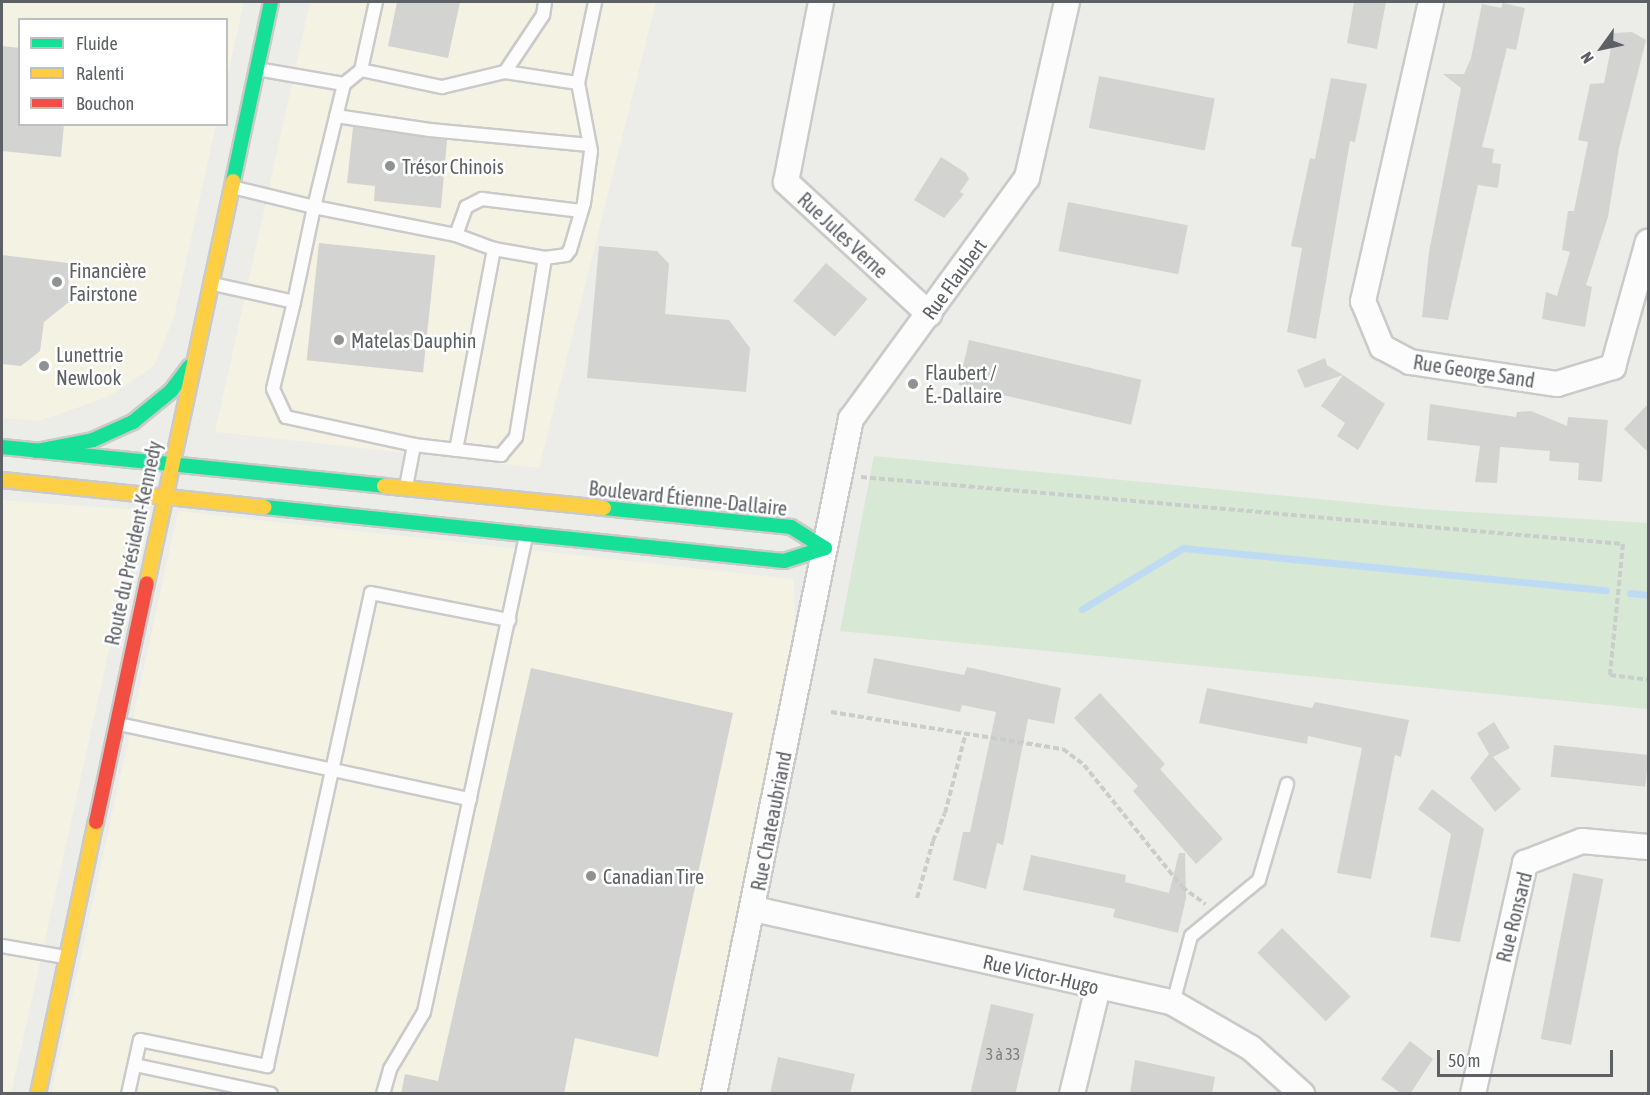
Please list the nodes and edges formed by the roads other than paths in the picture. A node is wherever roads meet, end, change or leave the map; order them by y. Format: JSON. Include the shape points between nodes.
{"nodes":[{"id":1,"x":271,"y":2,"type":"edge"},
{"id":2,"x":376,"y":2,"type":"edge"},
{"id":3,"x":545,"y":2,"type":"edge"},
{"id":4,"x":595,"y":2,"type":"edge"},
{"id":5,"x":821,"y":2,"type":"edge"},
{"id":6,"x":1067,"y":2,"type":"edge"},
{"id":7,"x":1431,"y":2,"type":"edge"},
{"id":8,"x":256,"y":69,"type":"junction"},
{"id":9,"x":360,"y":70,"type":"junction"},
{"id":10,"x":505,"y":72,"type":"junction"},
{"id":11,"x":578,"y":83,"type":"junction"},
{"id":12,"x":344,"y":84,"type":"junction"},
{"id":13,"x":336,"y":116,"type":"junction"},
{"id":14,"x":589,"y":145,"type":"junction"},
{"id":15,"x":230,"y":187,"type":"junction"},
{"id":16,"x":314,"y":207,"type":"junction"},
{"id":17,"x":581,"y":211,"type":"junction"},
{"id":18,"x":456,"y":235,"type":"junction"},
{"id":19,"x":1648,"y":242,"type":"edge"},
{"id":20,"x":494,"y":249,"type":"junction"},
{"id":21,"x":545,"y":258,"type":"junction"},
{"id":22,"x":209,"y":283,"type":"junction"},
{"id":23,"x":294,"y":302,"type":"junction"},
{"id":24,"x":929,"y":315,"type":"junction"},
{"id":25,"x":191,"y":365,"type":"junction"},
{"id":26,"x":414,"y":445,"type":"junction"},
{"id":27,"x":2,"y":447,"type":"edge"},
{"id":28,"x":456,"y":450,"type":"junction"},
{"id":29,"x":36,"y":451,"type":"junction"},
{"id":30,"x":170,"y":463,"type":"junction"},
{"id":31,"x":2,"y":480,"type":"edge"},
{"id":32,"x":405,"y":487,"type":"junction"},
{"id":33,"x":163,"y":496,"type":"junction"},
{"id":34,"x":531,"y":517,"type":"junction"},
{"id":35,"x":825,"y":548,"type":"junction"},
{"id":36,"x":508,"y":620,"type":"junction"},
{"id":37,"x":116,"y":723,"type":"junction"},
{"id":38,"x":332,"y":769,"type":"junction"},
{"id":39,"x":1287,"y":784,"type":"dead end"},
{"id":40,"x":470,"y":799,"type":"junction"},
{"id":41,"x":1648,"y":847,"type":"edge"},
{"id":42,"x":754,"y":909,"type":"junction"},
{"id":43,"x":2,"y":946,"type":"edge"},
{"id":44,"x":67,"y":958,"type":"junction"},
{"id":45,"x":1098,"y":987,"type":"junction"},
{"id":46,"x":1173,"y":1003,"type":"junction"},
{"id":47,"x":135,"y":1065,"type":"junction"},
{"id":48,"x":38,"y":1094,"type":"edge"},
{"id":49,"x":128,"y":1094,"type":"edge"},
{"id":50,"x":272,"y":1094,"type":"edge"},
{"id":51,"x":383,"y":1094,"type":"edge"},
{"id":52,"x":714,"y":1094,"type":"edge"},
{"id":53,"x":1072,"y":1094,"type":"edge"},
{"id":54,"x":1302,"y":1094,"type":"edge"},
{"id":55,"x":1473,"y":1094,"type":"edge"}],
"edges":[{"from":1,"to":8,"type":"street","name":"Route du Président-Kennedy"},
{"from":2,"to":9,"type":"lane"},
{"from":3,"to":10,"type":"lane","via":[[543,15]]},
{"from":4,"to":11,"type":"lane"},
{"from":5,"to":24,"type":"street","name":"Rue Jules Verne","via":[[786,182]]},
{"from":6,"to":24,"type":"street","name":"Rue Flaubert","via":[[1027,178]]},
{"from":7,"to":19,"type":"street","name":"Rue George Sand","via":[[1363,301],[1382,347],[1410,362],[1557,384],[1614,367]]},
{"from":8,"to":12,"type":"lane"},
{"from":8,"to":15,"type":"street","name":"Route du Président-Kennedy"},
{"from":9,"to":10,"type":"lane","via":[[441,87]]},
{"from":9,"to":12,"type":"lane"},
{"from":10,"to":11,"type":"lane"},
{"from":11,"to":14,"type":"lane"},
{"from":12,"to":13,"type":"lane"},
{"from":13,"to":14,"type":"lane","via":[[430,130]]},
{"from":13,"to":16,"type":"lane"},
{"from":14,"to":17,"type":"lane"},
{"from":15,"to":16,"type":"lane"},
{"from":15,"to":22,"type":"street","name":"Route du Président-Kennedy"},
{"from":16,"to":18,"type":"lane"},
{"from":16,"to":23,"type":"lane"},
{"from":17,"to":18,"type":"lane","via":[[482,199],[466,207]]},
{"from":17,"to":21,"type":"lane","via":[[570,250],[566,255]]},
{"from":18,"to":20,"type":"lane"},
{"from":20,"to":21,"type":"lane"},
{"from":20,"to":28,"type":"lane"},
{"from":21,"to":28,"type":"lane","via":[[516,437],[501,455]]},
{"from":22,"to":23,"type":"lane"},
{"from":22,"to":25,"type":"street","name":"Route du Président-Kennedy"},
{"from":23,"to":26,"type":"lane","via":[[273,389],[286,417]]},
{"from":24,"to":35,"type":"street","name":"Rue Flaubert","via":[[852,419]]},
{"from":25,"to":29,"type":"street","via":[[171,392],[133,422],[93,440]]},
{"from":25,"to":30,"type":"street","name":"Route du Président-Kennedy"},
{"from":26,"to":28,"type":"lane"},
{"from":26,"to":32,"type":"lane"},
{"from":27,"to":29,"type":"street","name":"Boulevard Étienne-Dallaire"},
{"from":29,"to":30,"type":"street","name":"Boulevard Étienne-Dallaire"},
{"from":30,"to":32,"type":"street","name":"Boulevard Étienne-Dallaire"},
{"from":30,"to":33,"type":"street","name":"Route du Président-Kennedy"},
{"from":31,"to":33,"type":"street","name":"Boulevard Étienne-Dallaire"},
{"from":32,"to":34,"type":"street","name":"Boulevard Étienne-Dallaire"},
{"from":33,"to":34,"type":"street","name":"Boulevard Étienne-Dallaire"},
{"from":33,"to":37,"type":"street","name":"Route du Président-Kennedy"},
{"from":34,"to":35,"type":"street","name":"Boulevard Étienne-Dallaire","via":[[784,561]]},
{"from":34,"to":35,"type":"street","name":"Boulevard Étienne-Dallaire","via":[[790,527]]},
{"from":34,"to":36,"type":"lane"},
{"from":35,"to":42,"type":"street","name":"Rue Chateaubriand"},
{"from":36,"to":38,"type":"lane","via":[[371,593]]},
{"from":36,"to":40,"type":"lane"},
{"from":37,"to":38,"type":"lane"},
{"from":37,"to":44,"type":"street","name":"Route du Président-Kennedy"},
{"from":38,"to":40,"type":"lane"},
{"from":38,"to":47,"type":"lane","via":[[267,1065],[140,1040]]},
{"from":39,"to":46,"type":"lane","via":[[1259,880],[1191,936]]},
{"from":40,"to":51,"type":"lane","via":[[424,1012],[390,1069]]},
{"from":41,"to":55,"type":"street","name":"Rue Ronsard","via":[[1582,841],[1525,863]]},
{"from":42,"to":45,"type":"street","name":"Rue Victor-Hugo"},
{"from":42,"to":52,"type":"street","name":"Rue Chateaubriand"},
{"from":43,"to":44,"type":"lane"},
{"from":44,"to":48,"type":"street","name":"Route du Président-Kennedy"},
{"from":45,"to":46,"type":"street","name":"Rue Victor-Hugo"},
{"from":45,"to":53,"type":"street"},
{"from":46,"to":54,"type":"street","name":"Rue Victor-Hugo","via":[[1251,1048]]},
{"from":47,"to":49,"type":"lane"},
{"from":47,"to":50,"type":"lane"}]}
